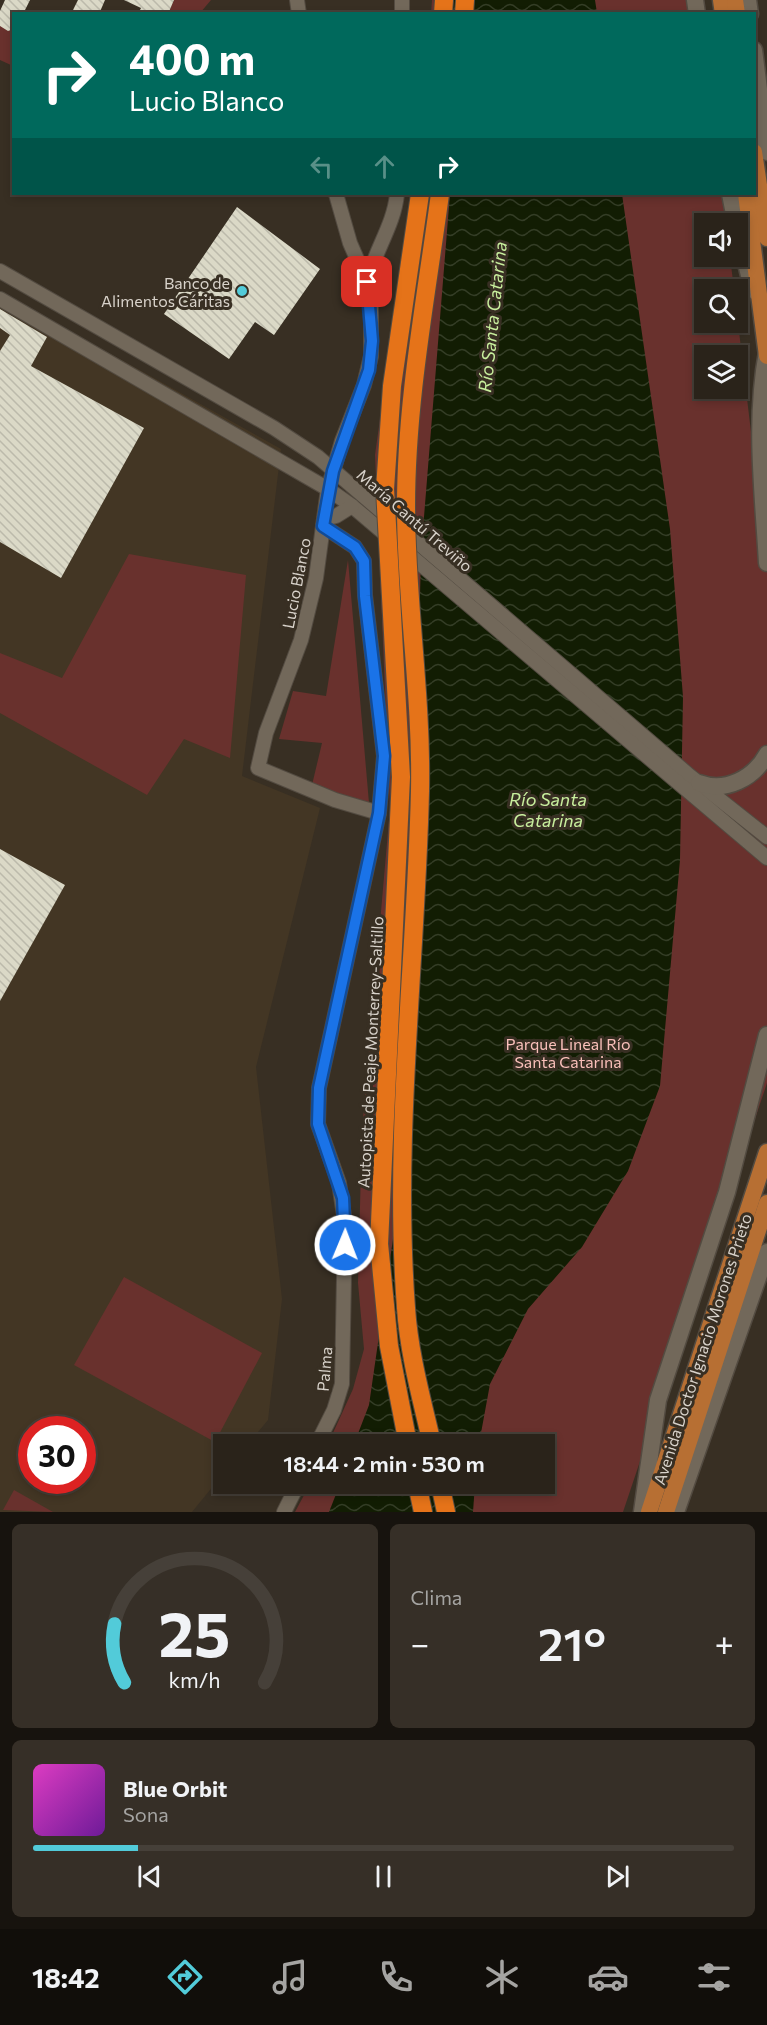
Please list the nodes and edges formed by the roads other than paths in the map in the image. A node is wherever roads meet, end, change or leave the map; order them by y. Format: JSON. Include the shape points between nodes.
{"nodes":[{"id":1,"x":756,"y":66,"type":"edge"},
{"id":2,"x":767,"y":152,"type":"edge"},
{"id":3,"x":756,"y":165,"type":"edge"},
{"id":4,"x":336,"y":195,"type":"edge"},
{"id":5,"x":397,"y":195,"type":"edge"},
{"id":6,"x":420,"y":195,"type":"edge"},
{"id":7,"x":440,"y":195,"type":"edge"},
{"id":8,"x":730,"y":195,"type":"edge"},
{"id":9,"x":746,"y":195,"type":"edge"},
{"id":10,"x":734,"y":213,"type":"edge"},
{"id":11,"x":767,"y":238,"type":"edge"},
{"id":12,"x":747,"y":267,"type":"edge"},
{"id":13,"x":0,"y":271,"type":"edge"},
{"id":14,"x":367,"y":282,"type":"junction"},
{"id":15,"x":758,"y":294,"type":"junction"},
{"id":16,"x":0,"y":299,"type":"edge"},
{"id":17,"x":767,"y":354,"type":"edge"},
{"id":18,"x":333,"y":471,"type":"junction"},
{"id":19,"x":328,"y":489,"type":"junction"},
{"id":20,"x":352,"y":506,"type":"junction"},
{"id":21,"x":367,"y":509,"type":"junction"},
{"id":22,"x":323,"y":526,"type":"junction"},
{"id":23,"x":767,"y":563,"type":"edge"},
{"id":24,"x":767,"y":754,"type":"edge"},
{"id":25,"x":695,"y":786,"type":"junction"},
{"id":26,"x":379,"y":813,"type":"junction"},
{"id":27,"x":767,"y":837,"type":"edge"},
{"id":28,"x":767,"y":858,"type":"edge"},
{"id":29,"x":767,"y":1035,"type":"edge"},
{"id":30,"x":767,"y":1066,"type":"edge"},
{"id":31,"x":757,"y":1080,"type":"junction"},
{"id":32,"x":767,"y":1152,"type":"edge"},
{"id":33,"x":767,"y":1203,"type":"edge"},
{"id":34,"x":767,"y":1252,"type":"edge"},
{"id":35,"x":322,"y":1434,"type":"edge"},
{"id":36,"x":406,"y":1434,"type":"edge"},
{"id":37,"x":430,"y":1434,"type":"edge"},
{"id":38,"x":670,"y":1473,"type":"junction"},
{"id":39,"x":293,"y":1494,"type":"edge"},
{"id":40,"x":419,"y":1494,"type":"edge"},
{"id":41,"x":442,"y":1494,"type":"edge"},
{"id":42,"x":284,"y":1512,"type":"edge"},
{"id":43,"x":423,"y":1512,"type":"edge"},
{"id":44,"x":446,"y":1512,"type":"edge"},
{"id":45,"x":642,"y":1512,"type":"edge"},
{"id":46,"x":649,"y":1512,"type":"edge"},
{"id":47,"x":666,"y":1512,"type":"edge"},
{"id":48,"x":676,"y":1512,"type":"edge"}],
"edges":[{"from":1,"to":2,"type":"street"},
{"from":3,"to":11,"type":"main road"},
{"from":4,"to":14,"type":"street","name":"Lucio Blanco","via":[[350,243]]},
{"from":5,"to":14,"type":"street","via":[[395,216]]},
{"from":6,"to":36,"type":"highway","name":"Autopista de Peaje Monterrey-Saltillo","bridge":true,"via":[[392,386],[385,489],[401,777],[379,1244],[388,1346]]},
{"from":7,"to":37,"type":"highway","bridge":true,"via":[[412,392],[406,511],[420,780],[402,1235],[409,1338]]},
{"from":8,"to":10,"type":"street"},
{"from":9,"to":15,"type":"main road"},
{"from":12,"to":15,"type":"street"},
{"from":13,"to":18,"type":"street","name":"María Cantú Treviño","via":[[273,428]]},
{"from":14,"to":18,"type":"street","name":"Lucio Blanco","via":[[372,341],[369,370]]},
{"from":15,"to":17,"type":"main road"},
{"from":16,"to":19,"type":"street","name":"María Cantú Treviño"},
{"from":17,"to":23,"type":"street","via":[[761,379],[760,437]]},
{"from":18,"to":19,"type":"street","name":"Lucio Blanco"},
{"from":18,"to":21,"type":"street","name":"María Cantú Treviño"},
{"from":19,"to":20,"type":"street","name":"María Cantú Treviño"},
{"from":19,"to":22,"type":"street","name":"Lucio Blanco"},
{"from":20,"to":21,"type":"street","name":"María Cantú Treviño"},
{"from":20,"to":22,"type":"street","name":"María Cantú Treviño"},
{"from":21,"to":25,"type":"street","name":"María Cantú Treviño","bridge":true},
{"from":21,"to":25,"type":"street","name":"María Cantú Treviño","bridge":true},
{"from":22,"to":26,"type":"street","via":[[355,557],[365,596],[384,756]]},
{"from":22,"to":26,"type":"street","name":"Lucio Blanco","via":[[309,610],[258,768],[335,800]]},
{"from":24,"to":25,"type":"street","via":[[737,782],[718,787]]},
{"from":25,"to":27,"type":"street"},
{"from":25,"to":28,"type":"street"},
{"from":26,"to":35,"type":"street","name":"Palma","via":[[319,1088],[318,1124],[345,1209],[342,1384]]},
{"from":29,"to":31,"type":"street"},
{"from":30,"to":31,"type":"street"},
{"from":31,"to":45,"type":"street","via":[[727,1192],[658,1400]]},
{"from":32,"to":38,"type":"main road","name":"Avenida Doctor Ignacio Morones Prieto"},
{"from":33,"to":38,"type":"main road","name":"Avenida Doctor Ignacio Morones Prieto"},
{"from":34,"to":48,"type":"street","name":"Avenida Doctor Ignacio Morones Prieto"},
{"from":38,"to":46,"type":"main road","name":"Avenida Doctor Ignacio Morones Prieto"},
{"from":38,"to":47,"type":"main road","name":"Avenida Doctor Ignacio Morones Prieto"},
{"from":39,"to":42,"type":"street"},
{"from":40,"to":43,"type":"highway"},
{"from":41,"to":44,"type":"highway"}]}
